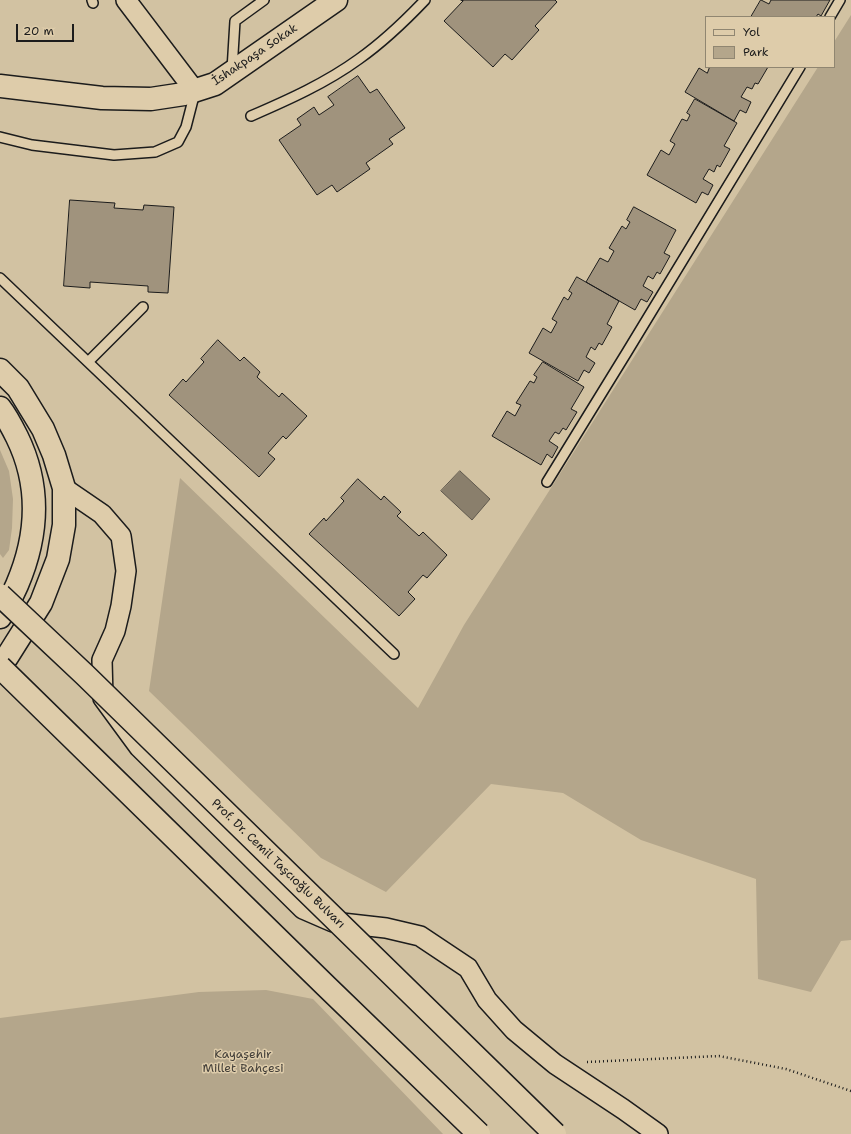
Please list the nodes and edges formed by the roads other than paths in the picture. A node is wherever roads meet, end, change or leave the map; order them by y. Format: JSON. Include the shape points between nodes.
{"nodes":[{"id":1,"x":126,"y":0,"type":"edge"},
{"id":2,"x":264,"y":0,"type":"edge"},
{"id":3,"x":336,"y":0,"type":"edge"},
{"id":4,"x":425,"y":0,"type":"edge"},
{"id":5,"x":840,"y":0,"type":"edge"},
{"id":6,"x":831,"y":16,"type":"edge"},
{"id":7,"x":799,"y":68,"type":"edge"},
{"id":8,"x":231,"y":73,"type":"junction"},
{"id":9,"x":0,"y":86,"type":"edge"},
{"id":10,"x":195,"y":91,"type":"junction"},
{"id":11,"x":251,"y":116,"type":"dead end"},
{"id":12,"x":0,"y":137,"type":"edge"},
{"id":13,"x":0,"y":278,"type":"edge"},
{"id":14,"x":143,"y":307,"type":"dead end"},
{"id":15,"x":88,"y":362,"type":"junction"},
{"id":16,"x":0,"y":370,"type":"edge"},
{"id":17,"x":0,"y":408,"type":"edge"},
{"id":18,"x":547,"y":482,"type":"dead end"},
{"id":19,"x":64,"y":488,"type":"junction"},
{"id":20,"x":0,"y":595,"type":"edge"},
{"id":21,"x":0,"y":618,"type":"edge"},
{"id":22,"x":394,"y":654,"type":"dead end"},
{"id":23,"x":0,"y":665,"type":"edge"},
{"id":24,"x":480,"y":1134,"type":"edge"},
{"id":25,"x":555,"y":1134,"type":"edge"},
{"id":26,"x":658,"y":1134,"type":"edge"}],
"edges":[{"from":1,"to":10,"type":"street"},
{"from":2,"to":8,"type":"lane","via":[[235,21]]},
{"from":3,"to":8,"type":"main road","name":"İshakpaşa Sokak"},
{"from":4,"to":11,"type":"lane","via":[[403,23],[359,59],[322,83]]},
{"from":5,"to":6,"type":"lane"},
{"from":7,"to":18,"type":"lane"},
{"from":8,"to":10,"type":"main road","name":"İshakpaşa Sokak","via":[[215,84]]},
{"from":9,"to":10,"type":"main road","name":"İshakpaşa Sokak","via":[[102,98],[151,99]]},
{"from":10,"to":12,"type":"lane","via":[[186,127],[178,142],[155,152],[114,155],[32,145]]},
{"from":13,"to":15,"type":"lane"},
{"from":14,"to":15,"type":"lane"},
{"from":15,"to":22,"type":"lane"},
{"from":16,"to":19,"type":"main road","via":[[18,388],[43,429]]},
{"from":17,"to":21,"type":"main road","via":[[22,447],[35,499],[34,525],[26,564]]},
{"from":19,"to":23,"type":"main road","via":[[64,525],[58,559],[41,603]]},
{"from":19,"to":26,"type":"street","via":[[102,514],[121,536],[126,571],[115,631],[102,660],[103,698],[139,747],[303,909],[333,922],[386,928],[420,936],[468,968],[487,1000],[514,1030],[555,1064]]},
{"from":20,"to":25,"type":"main road","name":"Prof. Dr. Cemil Taşcıoğlu Bulvarı","bridge":true},
{"from":23,"to":24,"type":"main road","bridge":true,"via":[[314,975]]}]}
